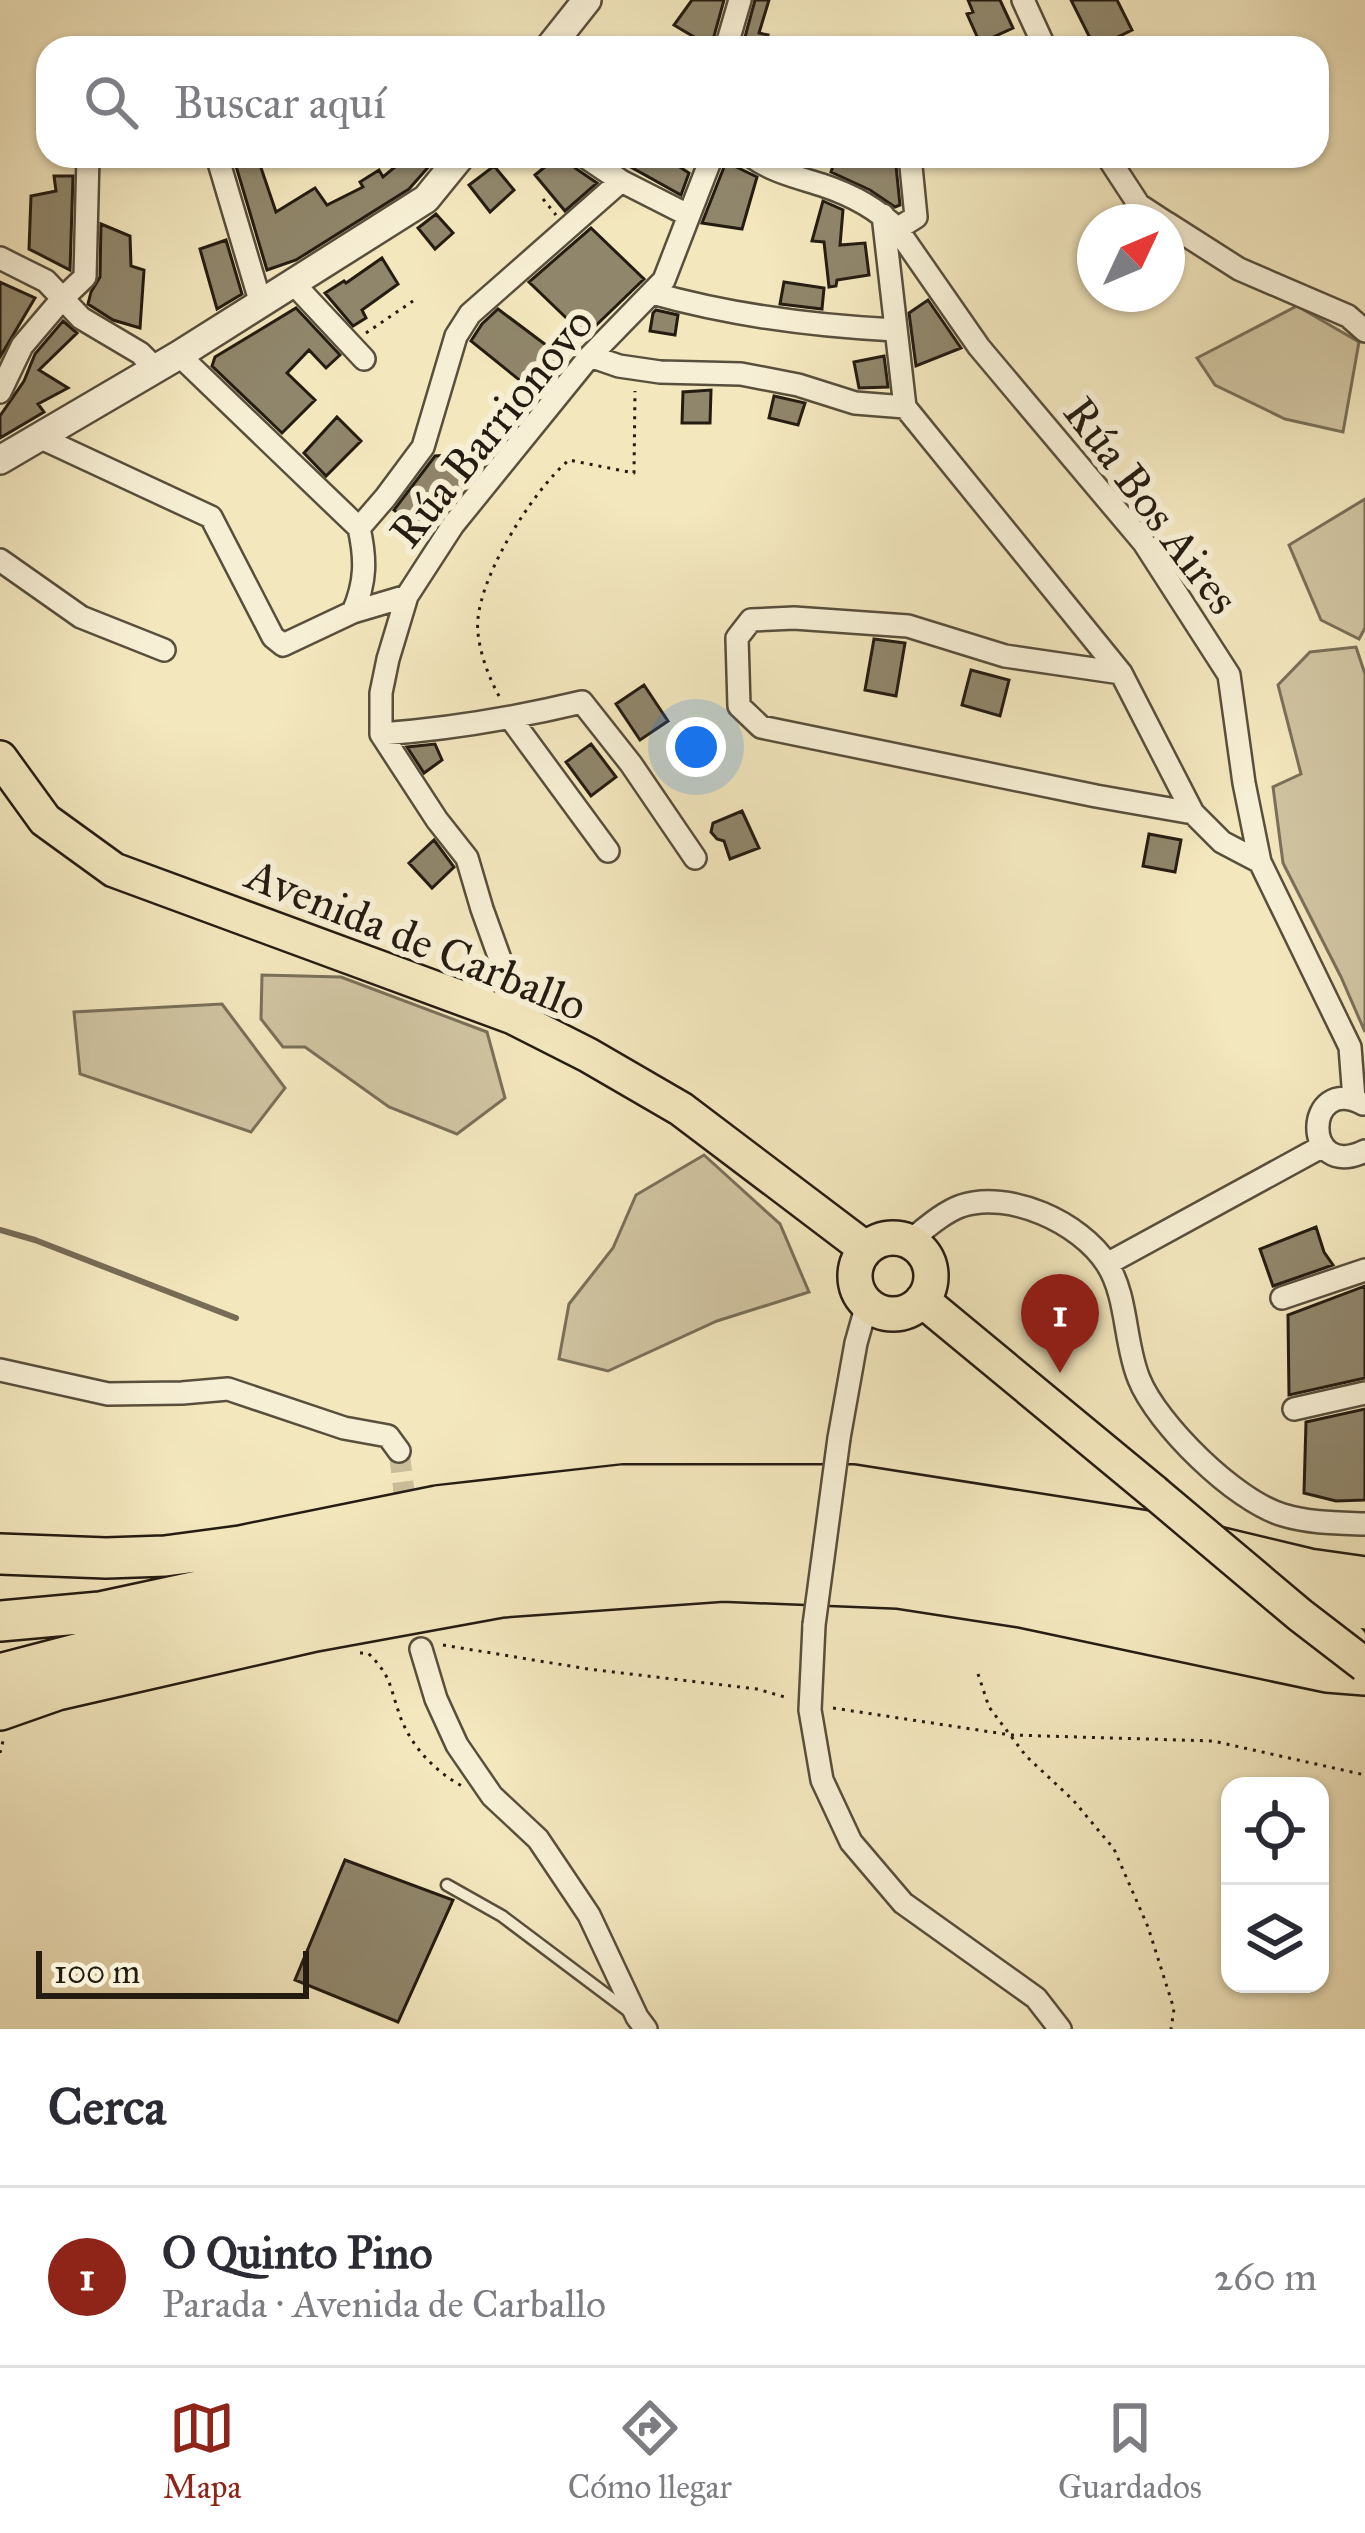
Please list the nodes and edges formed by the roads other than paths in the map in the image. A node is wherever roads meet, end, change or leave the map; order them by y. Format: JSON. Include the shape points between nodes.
{"nodes":[{"id":1,"x":587,"y":0,"type":"edge"},
{"id":2,"x":740,"y":0,"type":"edge"},
{"id":3,"x":1023,"y":0,"type":"edge"},
{"id":4,"x":558,"y":36,"type":"edge"},
{"id":5,"x":730,"y":36,"type":"edge"},
{"id":6,"x":1040,"y":36,"type":"edge"},
{"id":7,"x":88,"y":168,"type":"edge"},
{"id":8,"x":221,"y":168,"type":"edge"},
{"id":9,"x":451,"y":168,"type":"edge"},
{"id":10,"x":602,"y":168,"type":"edge"},
{"id":11,"x":707,"y":168,"type":"edge"},
{"id":12,"x":767,"y":168,"type":"edge"},
{"id":13,"x":908,"y":168,"type":"edge"},
{"id":14,"x":1115,"y":168,"type":"edge"},
{"id":15,"x":621,"y":181,"type":"junction"},
{"id":16,"x":1137,"y":204,"type":"edge"},
{"id":17,"x":688,"y":215,"type":"junction"},
{"id":18,"x":899,"y":220,"type":"junction"},
{"id":19,"x":1185,"y":235,"type":"edge"},
{"id":20,"x":0,"y":259,"type":"edge"},
{"id":21,"x":293,"y":284,"type":"junction"},
{"id":22,"x":652,"y":293,"type":"junction"},
{"id":23,"x":62,"y":298,"type":"junction"},
{"id":24,"x":261,"y":304,"type":"junction"},
{"id":25,"x":895,"y":330,"type":"junction"},
{"id":26,"x":1365,"y":331,"type":"edge"},
{"id":27,"x":362,"y":348,"type":"road end"},
{"id":28,"x":590,"y":356,"type":"junction"},
{"id":29,"x":167,"y":362,"type":"junction"},
{"id":30,"x":0,"y":392,"type":"edge"},
{"id":31,"x":905,"y":407,"type":"junction"},
{"id":32,"x":39,"y":437,"type":"junction"},
{"id":33,"x":0,"y":460,"type":"edge"},
{"id":34,"x":358,"y":528,"type":"junction"},
{"id":35,"x":0,"y":560,"type":"edge"},
{"id":36,"x":407,"y":596,"type":"junction"},
{"id":37,"x":353,"y":612,"type":"junction"},
{"id":38,"x":164,"y":650,"type":"dead end"},
{"id":39,"x":1120,"y":673,"type":"junction"},
{"id":40,"x":511,"y":719,"type":"junction"},
{"id":41,"x":380,"y":734,"type":"junction"},
{"id":42,"x":0,"y":758,"type":"edge"},
{"id":43,"x":1193,"y":813,"type":"junction"},
{"id":44,"x":608,"y":851,"type":"dead end"},
{"id":45,"x":695,"y":858,"type":"dead end"},
{"id":46,"x":1261,"y":862,"type":"junction"},
{"id":47,"x":513,"y":1017,"type":"junction"},
{"id":48,"x":1360,"y":1102,"type":"edge"},
{"id":49,"x":1323,"y":1146,"type":"junction"},
{"id":50,"x":1365,"y":1152,"type":"edge"},
{"id":51,"x":908,"y":1242,"type":"junction"},
{"id":52,"x":866,"y":1249,"type":"junction"},
{"id":53,"x":1107,"y":1264,"type":"junction"},
{"id":54,"x":1365,"y":1270,"type":"edge"},
{"id":55,"x":1282,"y":1298,"type":"dead end"},
{"id":56,"x":922,"y":1300,"type":"junction"},
{"id":57,"x":867,"y":1304,"type":"junction"},
{"id":58,"x":0,"y":1370,"type":"edge"},
{"id":59,"x":1365,"y":1393,"type":"edge"},
{"id":60,"x":1294,"y":1409,"type":"dead end"},
{"id":61,"x":399,"y":1451,"type":"dead end"},
{"id":62,"x":1365,"y":1524,"type":"edge"},
{"id":63,"x":0,"y":1554,"type":"edge"},
{"id":64,"x":1365,"y":1577,"type":"edge"},
{"id":65,"x":1365,"y":1610,"type":"edge"},
{"id":66,"x":0,"y":1621,"type":"edge"},
{"id":67,"x":1365,"y":1646,"type":"edge"},
{"id":68,"x":421,"y":1649,"type":"road end"},
{"id":69,"x":1365,"y":1665,"type":"edge"},
{"id":70,"x":0,"y":1674,"type":"edge"},
{"id":71,"x":1365,"y":1676,"type":"edge"},
{"id":72,"x":2,"y":1723,"type":"edge"},
{"id":73,"x":447,"y":1885,"type":"dead end"},
{"id":74,"x":642,"y":2023,"type":"edge"},
{"id":75,"x":1060,"y":2029,"type":"edge"}],
"edges":[{"from":1,"to":4,"type":"street"},
{"from":2,"to":5,"type":"street"},
{"from":3,"to":6,"type":"street"},
{"from":7,"to":23,"type":"street","via":[[85,277]]},
{"from":8,"to":24,"type":"street"},
{"from":9,"to":21,"type":"street","via":[[426,199]]},
{"from":10,"to":15,"type":"street"},
{"from":11,"to":17,"type":"street","name":"Rúa Barrionovo"},
{"from":12,"to":18,"type":"street","name":"Rúa Bos Aires"},
{"from":13,"to":18,"type":"street","name":"Rúa Bos Aires"},
{"from":14,"to":16,"type":"street"},
{"from":15,"to":17,"type":"street"},
{"from":15,"to":34,"type":"street","via":[[470,314],[423,446]]},
{"from":17,"to":22,"type":"street","name":"Rúa Barrionovo"},
{"from":18,"to":25,"type":"street"},
{"from":18,"to":46,"type":"street","name":"Rúa Bos Aires","via":[[979,347],[1144,543],[1229,675]]},
{"from":19,"to":26,"type":"street"},
{"from":20,"to":23,"type":"street"},
{"from":21,"to":24,"type":"street"},
{"from":21,"to":27,"type":"street"},
{"from":22,"to":25,"type":"street"},
{"from":22,"to":28,"type":"street","name":"Rúa Barrionovo"},
{"from":23,"to":29,"type":"street","via":[[81,318]]},
{"from":23,"to":30,"type":"street","via":[[22,346]]},
{"from":24,"to":29,"type":"street"},
{"from":25,"to":31,"type":"street"},
{"from":28,"to":31,"type":"street","via":[[635,368],[741,374]]},
{"from":28,"to":36,"type":"street","name":"Rúa Barrionovo","via":[[453,525]]},
{"from":29,"to":32,"type":"street"},
{"from":29,"to":34,"type":"street"},
{"from":31,"to":39,"type":"street"},
{"from":32,"to":33,"type":"street"},
{"from":32,"to":37,"type":"street","via":[[211,517],[283,644]]},
{"from":34,"to":37,"type":"street","via":[[364,587]]},
{"from":35,"to":38,"type":"street","via":[[81,617]]},
{"from":36,"to":37,"type":"street"},
{"from":36,"to":41,"type":"street","name":"Rúa Barrionovo","via":[[381,693]]},
{"from":39,"to":43,"type":"street"},
{"from":39,"to":43,"type":"street","via":[[1005,656],[908,626],[751,620],[737,638],[739,706],[761,727]]},
{"from":40,"to":41,"type":"street"},
{"from":40,"to":44,"type":"street"},
{"from":40,"to":45,"type":"street","via":[[582,702]]},
{"from":41,"to":47,"type":"street","via":[[467,858],[513,995]]},
{"from":42,"to":47,"type":"main road","name":"Avenida de Carballo","via":[[45,820],[114,870]]},
{"from":43,"to":46,"type":"street","via":[[1222,842]]},
{"from":46,"to":48,"type":"street","name":"Rúa Bos Aires","via":[[1350,1047]]},
{"from":47,"to":52,"type":"main road","name":"Avenida de Carballo","via":[[681,1109]]},
{"from":48,"to":49,"type":"street","via":[[1333,1101],[1321,1112]]},
{"from":49,"to":50,"type":"street","via":[[1342,1157]]},
{"from":49,"to":53,"type":"street"},
{"from":51,"to":52,"type":"main road","via":[[886,1239]]},
{"from":51,"to":53,"type":"street","via":[[960,1206],[1017,1203],[1061,1222]]},
{"from":51,"to":56,"type":"main road","via":[[928,1263]]},
{"from":52,"to":57,"type":"main road","via":[[855,1282]]},
{"from":53,"to":62,"type":"street","via":[[1138,1378],[1182,1440],[1235,1490],[1280,1514]]},
{"from":54,"to":55,"type":"street"},
{"from":56,"to":57,"type":"main road","via":[[889,1314]]},
{"from":56,"to":69,"type":"main road","bridge":true},
{"from":57,"to":75,"type":"street","bridge":true,"via":[[838,1438],[814,1625],[810,1704],[822,1780],[851,1842],[903,1903],[1036,1997]]},
{"from":58,"to":61,"type":"street","via":[[108,1394],[228,1389],[388,1436]]},
{"from":59,"to":60,"type":"street"},
{"from":63,"to":64,"type":"highway","via":[[165,1556],[437,1506],[623,1485],[853,1485],[1159,1533]]},
{"from":65,"to":66,"type":"highway","via":[[1115,1559],[870,1522],[738,1517],[483,1534],[100,1612]]},
{"from":67,"to":70,"type":"highway","via":[[921,1558],[650,1550],[512,1562],[378,1586]]},
{"from":68,"to":74,"type":"street","via":[[457,1744],[492,1796],[538,1839],[589,1915]]},
{"from":71,"to":72,"type":"highway","via":[[1021,1606],[898,1588],[723,1581],[501,1597],[315,1631],[57,1690]]},
{"from":73,"to":74,"type":"lane","via":[[502,1916]]}]}
